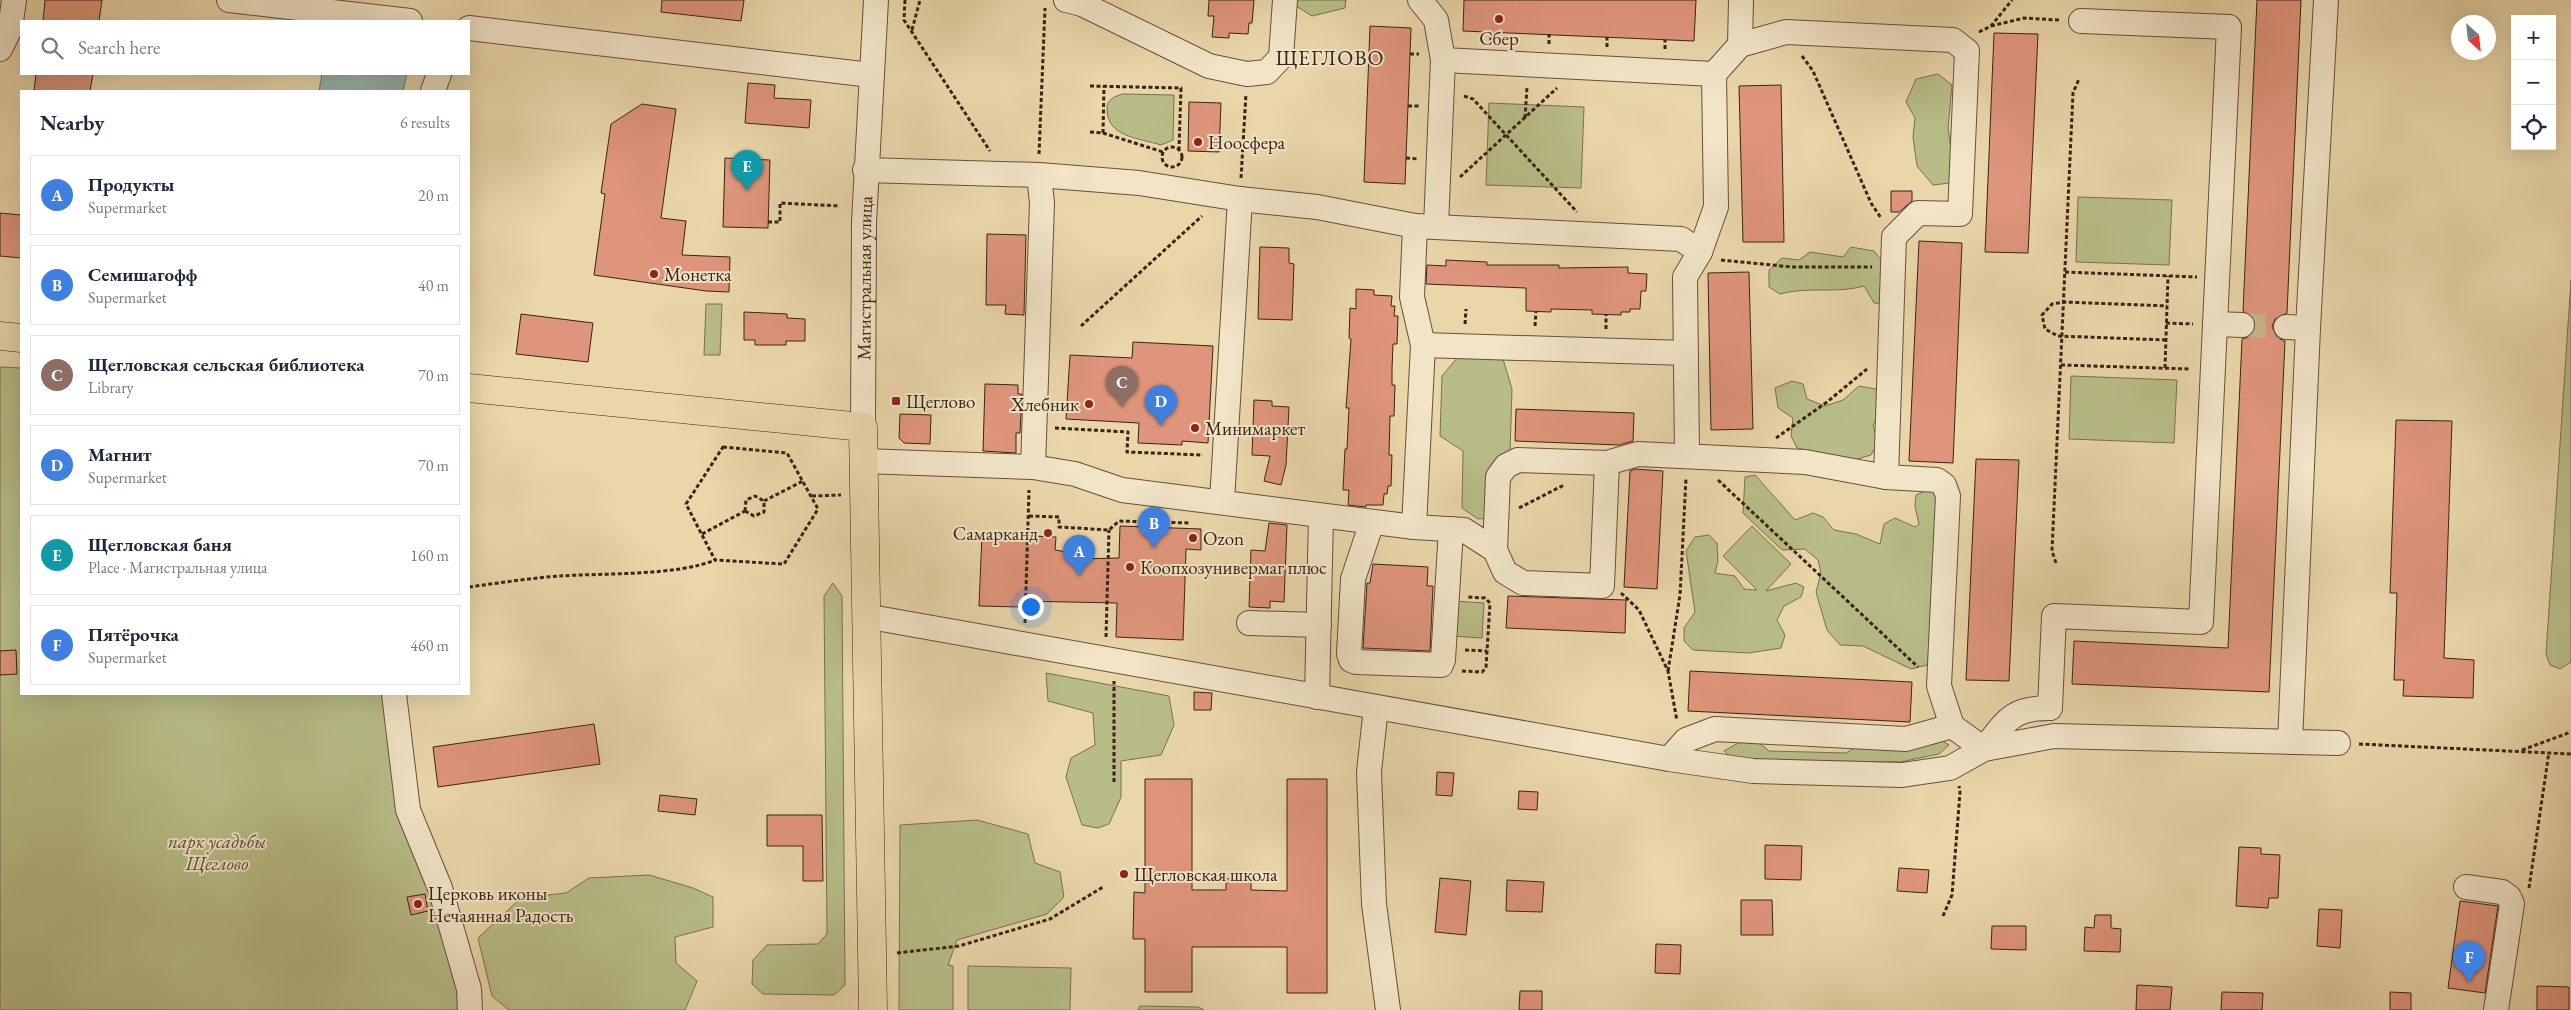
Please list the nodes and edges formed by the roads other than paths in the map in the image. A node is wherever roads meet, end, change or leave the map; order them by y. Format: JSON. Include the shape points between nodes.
{"nodes":[{"id":1,"x":14,"y":0,"type":"edge"},
{"id":2,"x":229,"y":0,"type":"edge"},
{"id":3,"x":876,"y":0,"type":"edge"},
{"id":4,"x":1066,"y":0,"type":"edge"},
{"id":5,"x":1285,"y":0,"type":"edge"},
{"id":6,"x":1420,"y":0,"type":"edge"},
{"id":7,"x":1741,"y":0,"type":"edge"},
{"id":8,"x":2326,"y":0,"type":"edge"},
{"id":9,"x":401,"y":20,"type":"edge"},
{"id":10,"x":2081,"y":21,"type":"dead end"},
{"id":11,"x":470,"y":28,"type":"edge"},
{"id":12,"x":493,"y":31,"type":"junction"},
{"id":13,"x":470,"y":42,"type":"edge"},
{"id":14,"x":1740,"y":45,"type":"junction"},
{"id":15,"x":0,"y":49,"type":"edge"},
{"id":16,"x":1443,"y":60,"type":"junction"},
{"id":17,"x":1714,"y":74,"type":"junction"},
{"id":18,"x":439,"y":75,"type":"edge"},
{"id":19,"x":871,"y":75,"type":"junction"},
{"id":20,"x":433,"y":90,"type":"edge"},
{"id":21,"x":866,"y":170,"type":"junction"},
{"id":22,"x":1039,"y":175,"type":"junction"},
{"id":23,"x":1231,"y":198,"type":"junction"},
{"id":24,"x":1426,"y":226,"type":"junction"},
{"id":25,"x":1700,"y":252,"type":"junction"},
{"id":26,"x":2215,"y":324,"type":"junction"},
{"id":27,"x":2242,"y":325,"type":"tunnel mouth"},
{"id":28,"x":0,"y":336,"type":"edge"},
{"id":29,"x":20,"y":338,"type":"edge"},
{"id":30,"x":1423,"y":345,"type":"junction"},
{"id":31,"x":1686,"y":353,"type":"junction"},
{"id":32,"x":470,"y":388,"type":"edge"},
{"id":33,"x":863,"y":428,"type":"junction"},
{"id":34,"x":1687,"y":456,"type":"junction"},
{"id":35,"x":863,"y":461,"type":"junction"},
{"id":36,"x":1607,"y":463,"type":"junction"},
{"id":37,"x":1032,"y":467,"type":"junction"},
{"id":38,"x":1886,"y":477,"type":"junction"},
{"id":39,"x":1222,"y":501,"type":"junction"},
{"id":40,"x":1321,"y":516,"type":"junction"},
{"id":41,"x":1372,"y":522,"type":"junction"},
{"id":42,"x":1414,"y":527,"type":"junction"},
{"id":43,"x":1450,"y":529,"type":"junction"},
{"id":44,"x":1495,"y":550,"type":"junction"},
{"id":45,"x":865,"y":616,"type":"junction"},
{"id":46,"x":1249,"y":623,"type":"dead end"},
{"id":47,"x":1319,"y":625,"type":"junction"},
{"id":48,"x":394,"y":695,"type":"edge"},
{"id":49,"x":1317,"y":697,"type":"junction"},
{"id":50,"x":1376,"y":707,"type":"junction"},
{"id":51,"x":1952,"y":726,"type":"junction"},
{"id":52,"x":2290,"y":742,"type":"junction"},
{"id":53,"x":2338,"y":744,"type":"road end"},
{"id":54,"x":1984,"y":749,"type":"junction"},
{"id":55,"x":1669,"y":759,"type":"junction"},
{"id":56,"x":2466,"y":887,"type":"dead end"},
{"id":57,"x":470,"y":1010,"type":"edge"},
{"id":58,"x":873,"y":1010,"type":"edge"},
{"id":59,"x":1388,"y":1010,"type":"edge"},
{"id":60,"x":2496,"y":1010,"type":"edge"}],
"edges":[{"from":1,"to":15,"type":"street","via":[[10,29]]},
{"from":2,"to":9,"type":"street"},
{"from":3,"to":19,"type":"street","name":"Магистральная улица"},
{"from":4,"to":5,"type":"street","via":[[1082,4],[1209,66],[1247,74],[1267,72],[1281,57]]},
{"from":6,"to":16,"type":"street","via":[[1436,20]]},
{"from":7,"to":14,"type":"street"},
{"from":8,"to":52,"type":"street","via":[[2297,328]]},
{"from":10,"to":26,"type":"street","via":[[2230,27]]},
{"from":11,"to":12,"type":"street"},
{"from":12,"to":13,"type":"street"},
{"from":12,"to":19,"type":"street"},
{"from":14,"to":17,"type":"street"},
{"from":14,"to":38,"type":"street","via":[[1786,32],[1953,40],[1967,51],[1960,214],[1918,213],[1894,238]]},
{"from":16,"to":17,"type":"street"},
{"from":16,"to":24,"type":"street","via":[[1438,197]]},
{"from":17,"to":25,"type":"street","via":[[1716,207]]},
{"from":18,"to":20,"type":"street"},
{"from":19,"to":21,"type":"street","name":"Магистральная улица"},
{"from":21,"to":22,"type":"street"},
{"from":21,"to":33,"type":"street","name":"Магистральная улица"},
{"from":22,"to":23,"type":"street","via":[[1140,183]]},
{"from":22,"to":37,"type":"street","via":[[1042,203]]},
{"from":23,"to":24,"type":"street","via":[[1317,207]]},
{"from":23,"to":39,"type":"street"},
{"from":24,"to":25,"type":"street","via":[[1681,239]]},
{"from":24,"to":30,"type":"street","via":[[1412,297]]},
{"from":25,"to":31,"type":"street","via":[[1685,277]]},
{"from":26,"to":27,"type":"street"},
{"from":26,"to":54,"type":"street","via":[[2201,622],[2054,616],[2050,708],[2028,708],[2009,717]]},
{"from":28,"to":29,"type":"main road"},
{"from":30,"to":31,"type":"street"},
{"from":30,"to":42,"type":"street"},
{"from":31,"to":34,"type":"street"},
{"from":32,"to":33,"type":"main road"},
{"from":33,"to":35,"type":"main road","name":"Магистральная улица"},
{"from":34,"to":36,"type":"street","via":[[1638,454]]},
{"from":34,"to":38,"type":"street","via":[[1805,462]]},
{"from":35,"to":37,"type":"street"},
{"from":35,"to":45,"type":"main road","name":"Магистральная улица"},
{"from":36,"to":44,"type":"street","via":[[1518,460],[1506,466],[1498,477]]},
{"from":36,"to":44,"type":"street","via":[[1602,586],[1522,583],[1504,572]]},
{"from":37,"to":39,"type":"street","via":[[1076,474],[1122,490]]},
{"from":38,"to":51,"type":"street","via":[[1937,480],[1944,485],[1948,496],[1939,686]]},
{"from":39,"to":40,"type":"street"},
{"from":40,"to":41,"type":"street"},
{"from":40,"to":47,"type":"street"},
{"from":41,"to":42,"type":"street"},
{"from":41,"to":43,"type":"street","via":[[1352,579],[1351,660],[1441,665]]},
{"from":42,"to":43,"type":"street"},
{"from":43,"to":44,"type":"street","via":[[1464,530]]},
{"from":45,"to":49,"type":"street"},
{"from":45,"to":58,"type":"main road","name":"Магистральная улица"},
{"from":46,"to":47,"type":"street"},
{"from":47,"to":49,"type":"street"},
{"from":48,"to":57,"type":"street","via":[[408,810],[440,888],[469,988]]},
{"from":49,"to":50,"type":"street"},
{"from":50,"to":55,"type":"street"},
{"from":50,"to":59,"type":"street","via":[[1369,772],[1374,904]]},
{"from":51,"to":54,"type":"street"},
{"from":51,"to":55,"type":"street","via":[[1906,739],[1715,729],[1686,740]]},
{"from":52,"to":53,"type":"street"},
{"from":52,"to":54,"type":"street","via":[[2054,736]]},
{"from":54,"to":55,"type":"street","via":[[1950,768],[1902,775],[1753,771]]},
{"from":56,"to":60,"type":"street","via":[[2502,892],[2512,904]]}]}
